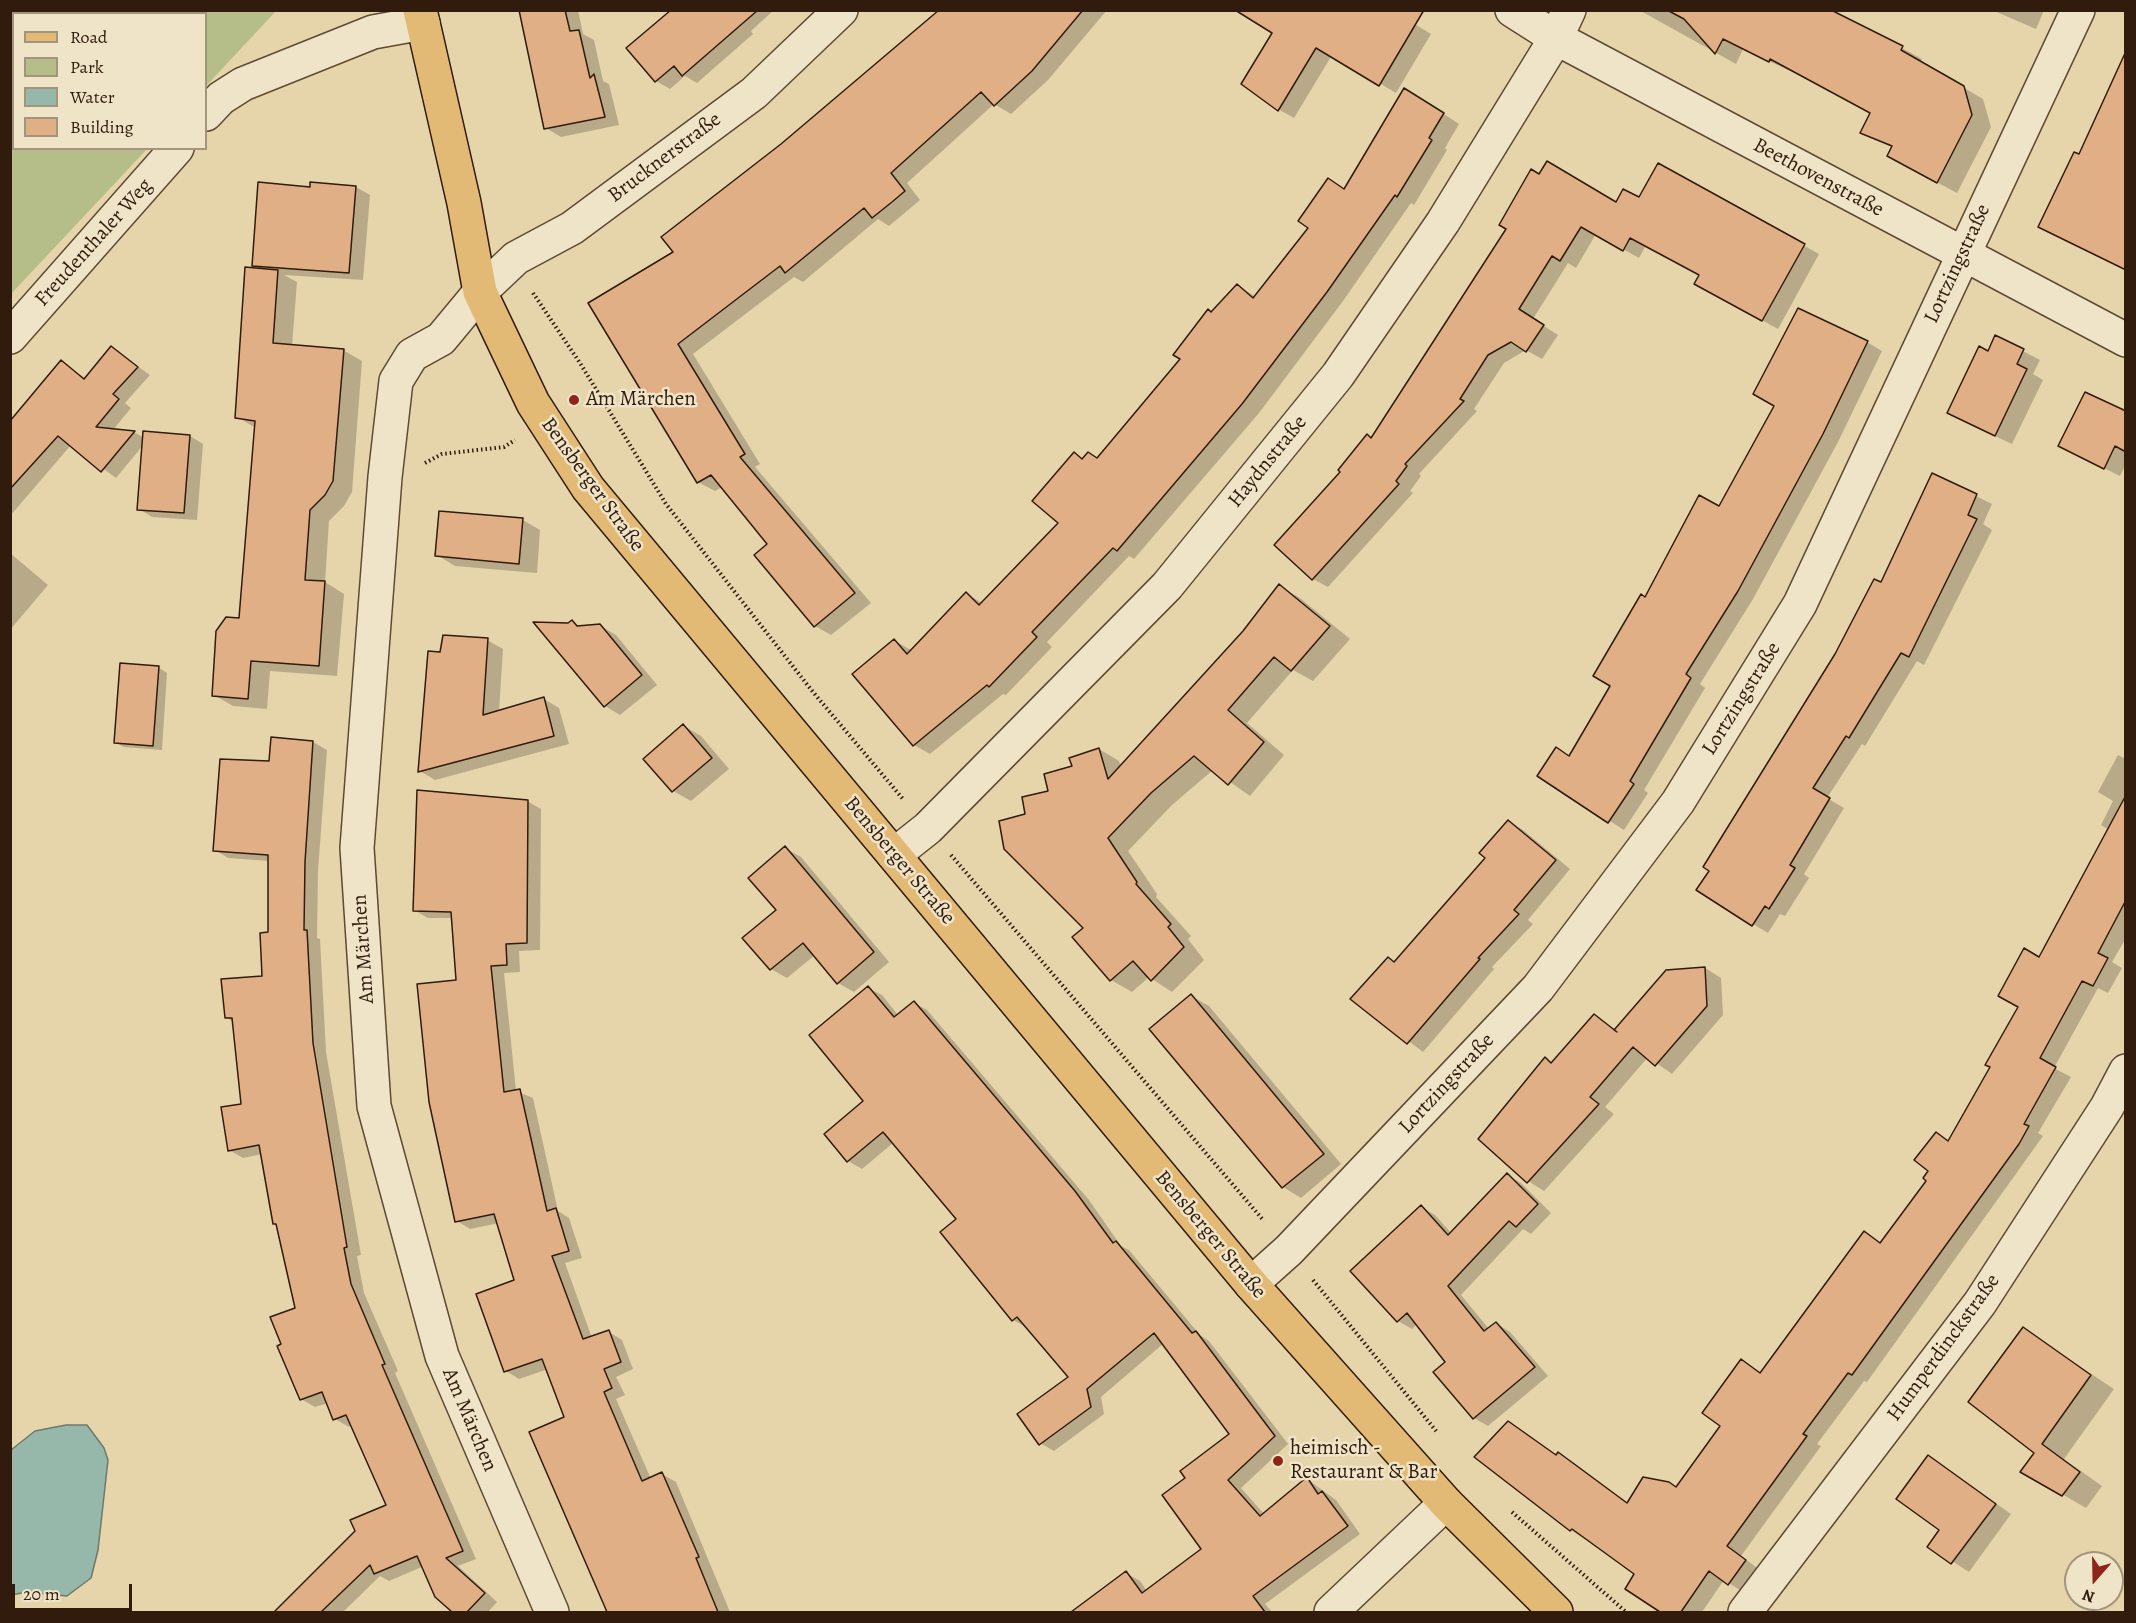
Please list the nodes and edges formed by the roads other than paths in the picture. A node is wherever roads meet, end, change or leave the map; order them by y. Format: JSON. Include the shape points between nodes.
{"nodes":[{"id":1,"x":841,"y":10,"type":"edge"},
{"id":2,"x":1512,"y":10,"type":"edge"},
{"id":3,"x":2078,"y":10,"type":"edge"},
{"id":4,"x":422,"y":17,"type":"edge"},
{"id":5,"x":1563,"y":24,"type":"edge"},
{"id":6,"x":207,"y":113,"type":"edge"},
{"id":7,"x":175,"y":150,"type":"edge"},
{"id":8,"x":1961,"y":255,"type":"junction"},
{"id":9,"x":480,"y":292,"type":"junction"},
{"id":10,"x":10,"y":337,"type":"edge"},
{"id":11,"x":2126,"y":340,"type":"edge"},
{"id":12,"x":894,"y":855,"type":"junction"},
{"id":13,"x":2126,"y":1071,"type":"edge"},
{"id":14,"x":2116,"y":1111,"type":"edge"},
{"id":15,"x":1251,"y":1284,"type":"junction"},
{"id":16,"x":1446,"y":1503,"type":"junction"},
{"id":17,"x":552,"y":1612,"type":"edge"},
{"id":18,"x":1331,"y":1612,"type":"edge"},
{"id":19,"x":1556,"y":1612,"type":"edge"},
{"id":20,"x":1745,"y":1612,"type":"edge"}],
"edges":[{"from":1,"to":9,"type":"street","name":"Brucknerstraße","via":[[753,93],[572,228],[516,258]]},
{"from":2,"to":5,"type":"street","name":"Beethovenstraße"},
{"from":3,"to":8,"type":"street","name":"Lortzingstraße"},
{"from":4,"to":6,"type":"street","via":[[373,32],[243,84]]},
{"from":4,"to":9,"type":"main road","name":"Bensberger Straße"},
{"from":5,"to":8,"type":"street","name":"Beethovenstraße"},
{"from":5,"to":12,"type":"street","name":"Haydnstraße","via":[[1443,222],[1338,375],[1167,586],[928,828]]},
{"from":7,"to":10,"type":"street","name":"Freudenthaler Weg"},
{"from":8,"to":11,"type":"street","name":"Beethovenstraße"},
{"from":8,"to":15,"type":"street","name":"Lortzingstraße","via":[[1800,604],[1678,802],[1538,988],[1289,1250]]},
{"from":9,"to":12,"type":"main road","name":"Bensberger Straße","via":[[518,375],[588,488]]},
{"from":9,"to":17,"type":"street","name":"Am Märchen","via":[[441,339],[412,355],[400,371],[393,399],[357,848],[374,1106],[442,1356]]},
{"from":12,"to":15,"type":"main road","name":"Bensberger Straße"},
{"from":13,"to":14,"type":"street","name":"Humperdinckstraße"},
{"from":14,"to":20,"type":"street","name":"Humperdinckstraße","via":[[1980,1303]]},
{"from":15,"to":16,"type":"main road","name":"Bensberger Straße"},
{"from":16,"to":18,"type":"street"},
{"from":16,"to":19,"type":"main road","name":"Bensberger Straße"}]}
